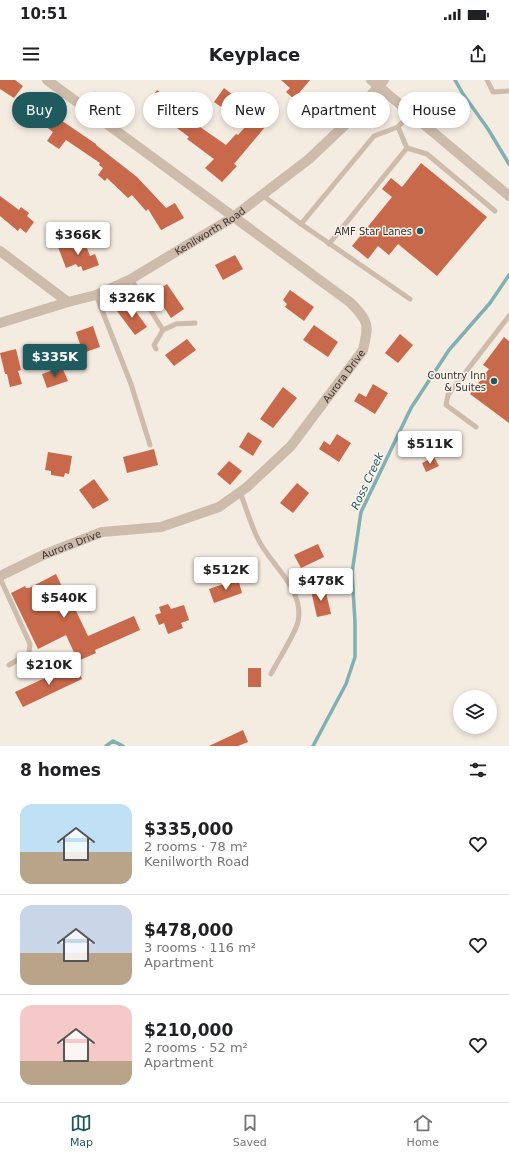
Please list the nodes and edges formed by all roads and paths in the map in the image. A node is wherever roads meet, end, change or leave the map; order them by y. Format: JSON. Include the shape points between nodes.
{"nodes":[{"id":1,"x":47,"y":80,"type":"edge"},
{"id":2,"x":487,"y":80,"type":"edge"},
{"id":3,"x":378,"y":82,"type":"edge"},
{"id":4,"x":509,"y":91,"type":"edge"},
{"id":5,"x":398,"y":101,"type":"edge"},
{"id":6,"x":398,"y":127,"type":"edge"},
{"id":7,"x":398,"y":128,"type":"edge"},
{"id":8,"x":428,"y":128,"type":"edge"},
{"id":9,"x":407,"y":148,"type":"junction"},
{"id":10,"x":262,"y":195,"type":"junction"},
{"id":11,"x":509,"y":196,"type":"edge"},
{"id":12,"x":495,"y":211,"type":"dead end"},
{"id":13,"x":232,"y":218,"type":"junction"},
{"id":14,"x":301,"y":224,"type":"junction"},
{"id":15,"x":329,"y":244,"type":"junction"},
{"id":16,"x":0,"y":252,"type":"edge"},
{"id":17,"x":131,"y":279,"type":"junction"},
{"id":18,"x":96,"y":295,"type":"junction"},
{"id":19,"x":410,"y":299,"type":"dead end"},
{"id":20,"x":68,"y":302,"type":"junction"},
{"id":21,"x":509,"y":316,"type":"edge"},
{"id":22,"x":0,"y":323,"type":"edge"},
{"id":23,"x":195,"y":323,"type":"dead end"},
{"id":24,"x":163,"y":330,"type":"junction"},
{"id":25,"x":156,"y":350,"type":"dead end"},
{"id":26,"x":476,"y":428,"type":"dead end"},
{"id":27,"x":150,"y":445,"type":"dead end"},
{"id":28,"x":240,"y":492,"type":"junction"},
{"id":29,"x":0,"y":577,"type":"edge"},
{"id":30,"x":9,"y":666,"type":"dead end"},
{"id":31,"x":271,"y":674,"type":"dead end"}],
"edges":[{"from":1,"to":13,"type":"street","name":"Aurora Drive"},
{"from":2,"to":4,"type":"lane","via":[[493,92]]},
{"from":3,"to":5,"type":"street"},
{"from":3,"to":10,"type":"street","name":"Kenilworth Road","via":[[346,124],[309,159]]},
{"from":6,"to":14,"type":"lane","via":[[374,136]]},
{"from":7,"to":9,"type":"lane"},
{"from":8,"to":11,"type":"street"},
{"from":9,"to":12,"type":"lane","via":[[427,154]]},
{"from":9,"to":15,"type":"lane"},
{"from":10,"to":13,"type":"street","name":"Kenilworth Road"},
{"from":10,"to":14,"type":"lane"},
{"from":13,"to":17,"type":"street","name":"Kenilworth Road"},
{"from":13,"to":28,"type":"street","name":"Aurora Drive","via":[[351,303],[366,319],[367,334],[364,350],[291,446]]},
{"from":14,"to":15,"type":"lane"},
{"from":15,"to":19,"type":"lane"},
{"from":16,"to":20,"type":"street"},
{"from":17,"to":18,"type":"street","name":"Kenilworth Road"},
{"from":17,"to":24,"type":"lane"},
{"from":18,"to":20,"type":"street","name":"Kenilworth Road"},
{"from":18,"to":27,"type":"lane","via":[[131,384]]},
{"from":20,"to":22,"type":"street","name":"Kenilworth Road"},
{"from":21,"to":26,"type":"lane","via":[[448,395],[446,405]]},
{"from":23,"to":24,"type":"lane","via":[[176,324]]},
{"from":24,"to":25,"type":"lane","via":[[154,345]]},
{"from":28,"to":29,"type":"street","name":"Aurora Drive","via":[[219,507],[161,527],[102,532],[43,555]]},
{"from":28,"to":31,"type":"lane","via":[[259,541],[269,558],[290,583],[297,606],[298,622]]},
{"from":29,"to":30,"type":"lane","via":[[30,644],[29,653]]}]}
